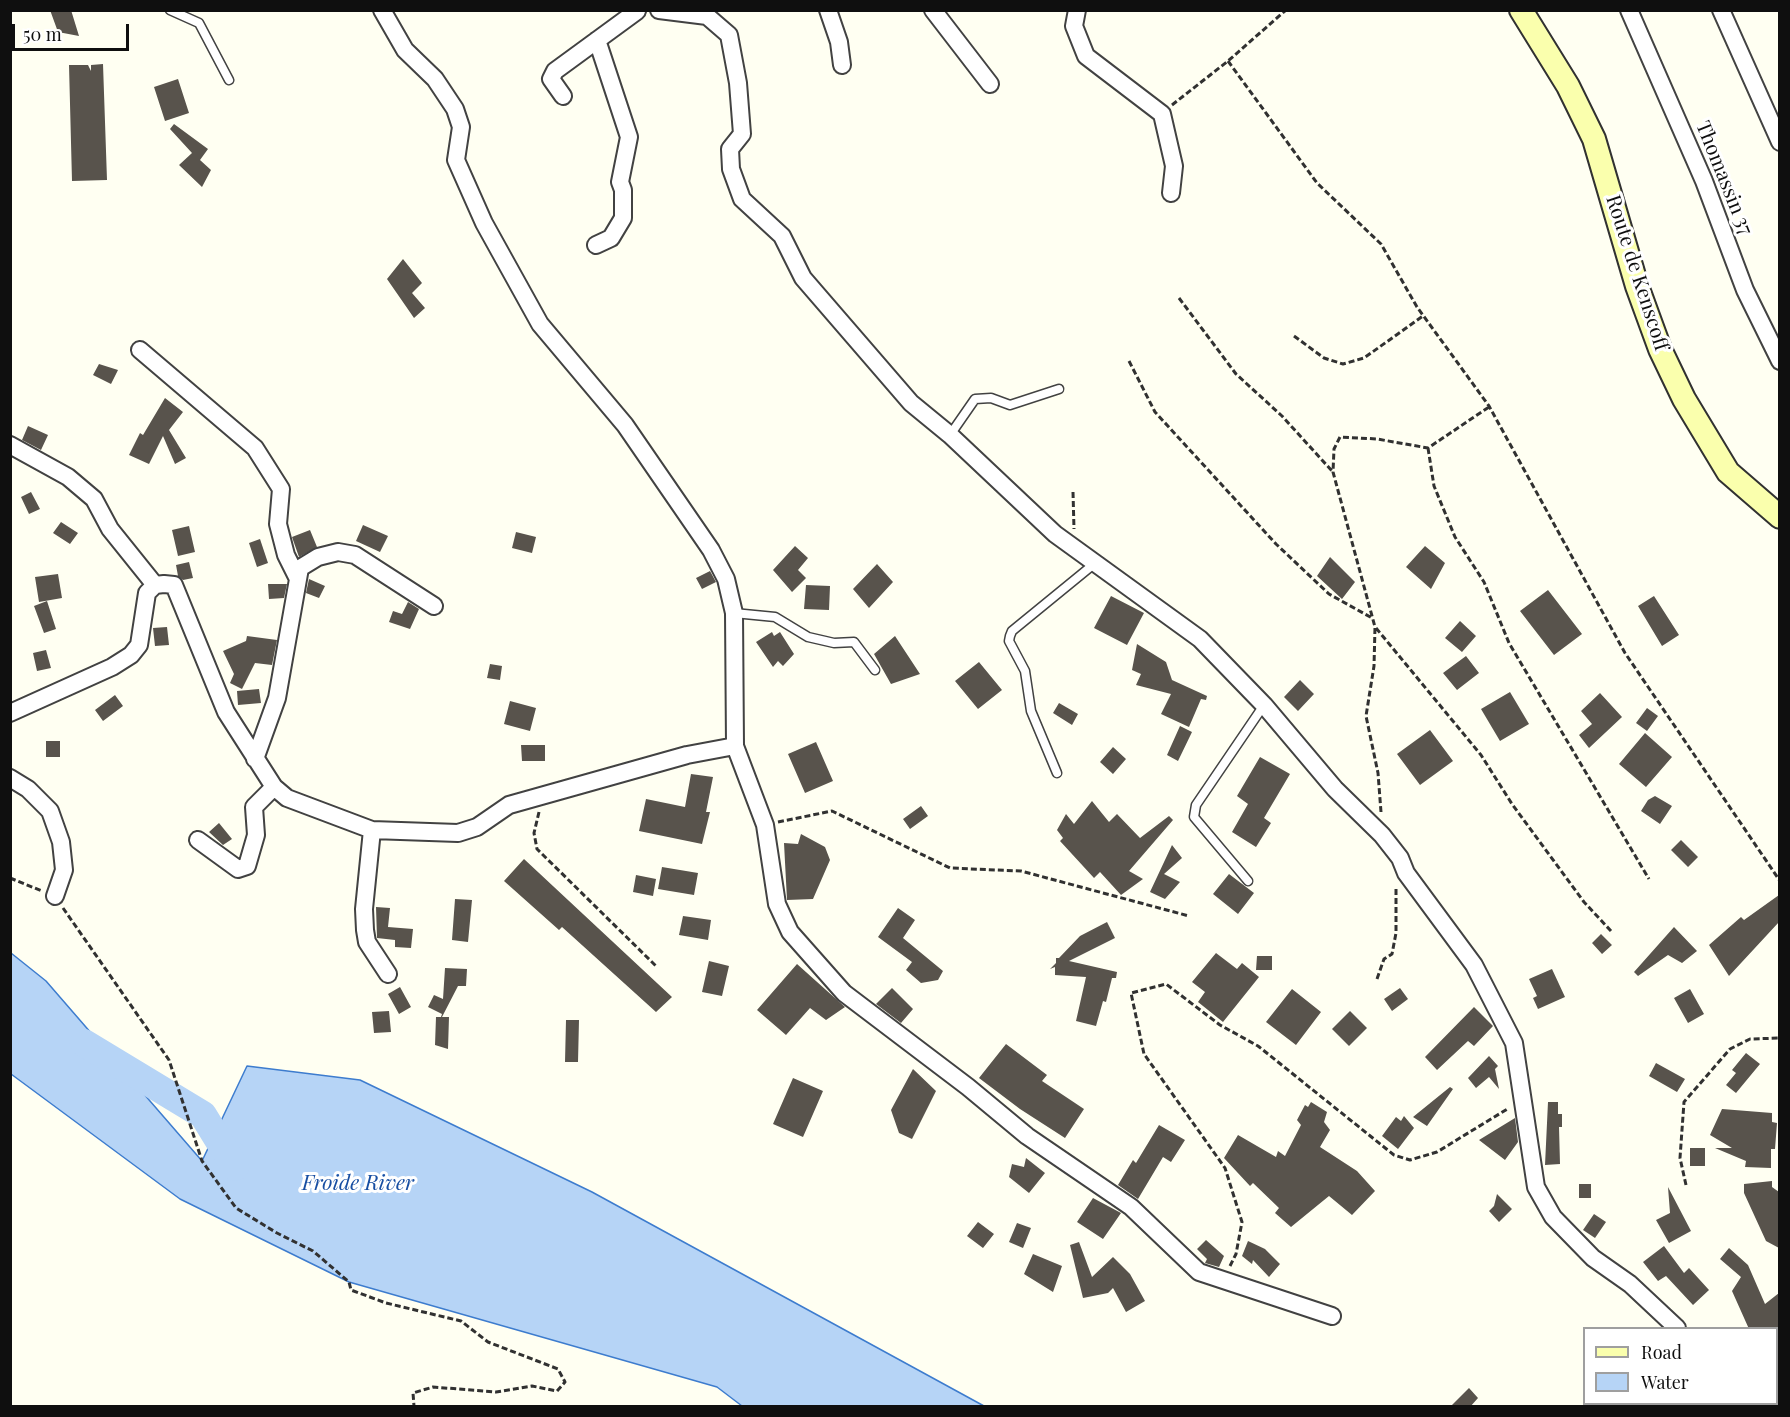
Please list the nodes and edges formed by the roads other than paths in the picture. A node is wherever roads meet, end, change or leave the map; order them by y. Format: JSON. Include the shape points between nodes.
{"nodes":[{"id":1,"x":170,"y":10,"type":"edge"},
{"id":2,"x":382,"y":10,"type":"edge"},
{"id":3,"x":828,"y":10,"type":"edge"},
{"id":4,"x":933,"y":10,"type":"edge"},
{"id":5,"x":1077,"y":10,"type":"edge"},
{"id":6,"x":1521,"y":10,"type":"edge"},
{"id":7,"x":1629,"y":10,"type":"edge"},
{"id":8,"x":1721,"y":10,"type":"edge"},
{"id":9,"x":636,"y":11,"type":"edge"},
{"id":10,"x":660,"y":11,"type":"edge"},
{"id":11,"x":597,"y":40,"type":"junction"},
{"id":12,"x":842,"y":65,"type":"dead end"},
{"id":13,"x":229,"y":80,"type":"dead end"},
{"id":14,"x":990,"y":84,"type":"dead end"},
{"id":15,"x":563,"y":96,"type":"dead end"},
{"id":16,"x":1779,"y":142,"type":"edge"},
{"id":17,"x":1171,"y":193,"type":"dead end"},
{"id":18,"x":596,"y":245,"type":"dead end"},
{"id":19,"x":140,"y":350,"type":"dead end"},
{"id":20,"x":1779,"y":361,"type":"edge"},
{"id":21,"x":1059,"y":389,"type":"dead end"},
{"id":22,"x":950,"y":435,"type":"junction"},
{"id":23,"x":10,"y":445,"type":"edge"},
{"id":24,"x":1779,"y":517,"type":"edge"},
{"id":25,"x":1094,"y":564,"type":"junction"},
{"id":26,"x":297,"y":579,"type":"junction"},
{"id":27,"x":155,"y":585,"type":"junction"},
{"id":28,"x":434,"y":606,"type":"dead end"},
{"id":29,"x":734,"y":613,"type":"junction"},
{"id":30,"x":875,"y":670,"type":"dead end"},
{"id":31,"x":1264,"y":705,"type":"junction"},
{"id":32,"x":10,"y":713,"type":"edge"},
{"id":33,"x":735,"y":746,"type":"junction"},
{"id":34,"x":255,"y":759,"type":"junction"},
{"id":35,"x":1057,"y":773,"type":"dead end"},
{"id":36,"x":10,"y":778,"type":"edge"},
{"id":37,"x":274,"y":787,"type":"junction"},
{"id":38,"x":372,"y":830,"type":"junction"},
{"id":39,"x":198,"y":840,"type":"dead end"},
{"id":40,"x":1248,"y":881,"type":"dead end"},
{"id":41,"x":55,"y":896,"type":"road end"},
{"id":42,"x":388,"y":974,"type":"dead end"},
{"id":43,"x":1332,"y":1316,"type":"dead end"},
{"id":44,"x":1675,"y":1327,"type":"edge"}],
"edges":[{"from":1,"to":13,"type":"lane","via":[[198,23]]},
{"from":2,"to":29,"type":"street","via":[[405,50],[435,80],[455,109],[461,127],[456,160],[513,280],[540,324],[625,425],[711,550],[726,579]]},
{"from":3,"to":12,"type":"street"},
{"from":4,"to":14,"type":"street"},
{"from":5,"to":17,"type":"street","via":[[1074,26],[1086,56],[1162,114],[1174,166]]},
{"from":6,"to":24,"type":"main road","name":"Route de Kenscoff","via":[[1568,86],[1594,139],[1637,286],[1659,349],[1684,399],[1728,472]]},
{"from":7,"to":20,"type":"street","name":"Thomassin 37","via":[[1704,181],[1745,290]]},
{"from":8,"to":16,"type":"street"},
{"from":9,"to":10,"type":"street"},
{"from":9,"to":11,"type":"street"},
{"from":10,"to":22,"type":"street","via":[[707,16],[729,36],[742,134],[730,149],[731,169],[742,199],[782,236],[803,278],[911,403]]},
{"from":11,"to":15,"type":"street","via":[[555,71],[551,79]]},
{"from":11,"to":18,"type":"street","via":[[629,137],[620,182],[623,218],[611,238]]},
{"from":19,"to":26,"type":"street","via":[[255,448],[281,489],[278,524]]},
{"from":21,"to":22,"type":"lane","via":[[1010,405],[991,398],[975,399]]},
{"from":22,"to":25,"type":"street","via":[[1055,534]]},
{"from":23,"to":27,"type":"street","via":[[68,477],[94,498],[110,529]]},
{"from":25,"to":31,"type":"street","via":[[1200,639]]},
{"from":25,"to":35,"type":"lane","via":[[1010,636],[1009,642],[1025,671],[1031,711]]},
{"from":26,"to":28,"type":"street","via":[[300,568],[318,557],[338,552],[355,555]]},
{"from":26,"to":34,"type":"street","via":[[277,698]]},
{"from":27,"to":32,"type":"street","via":[[147,593],[139,645],[131,655]]},
{"from":27,"to":34,"type":"street","via":[[174,585],[226,712]]},
{"from":29,"to":30,"type":"lane","via":[[775,617],[808,637],[834,643],[854,642]]},
{"from":29,"to":33,"type":"street"},
{"from":31,"to":40,"type":"lane","via":[[1194,811],[1194,817]]},
{"from":31,"to":44,"type":"street","via":[[1335,789],[1382,835],[1474,965],[1514,1043],[1536,1187],[1553,1217],[1593,1258],[1630,1284]]},
{"from":33,"to":38,"type":"street","via":[[687,755],[509,805],[477,827],[458,833]]},
{"from":33,"to":43,"type":"street","via":[[765,825],[777,904],[790,932],[844,993],[1027,1136],[1131,1207],[1199,1272]]},
{"from":34,"to":37,"type":"street"},
{"from":36,"to":41,"type":"street","via":[[28,789],[50,812],[61,842],[64,870]]},
{"from":37,"to":38,"type":"street","via":[[286,798]]},
{"from":37,"to":39,"type":"street","via":[[254,807],[256,835],[247,866],[238,869]]},
{"from":38,"to":42,"type":"street","via":[[365,930],[367,942]]}]}
